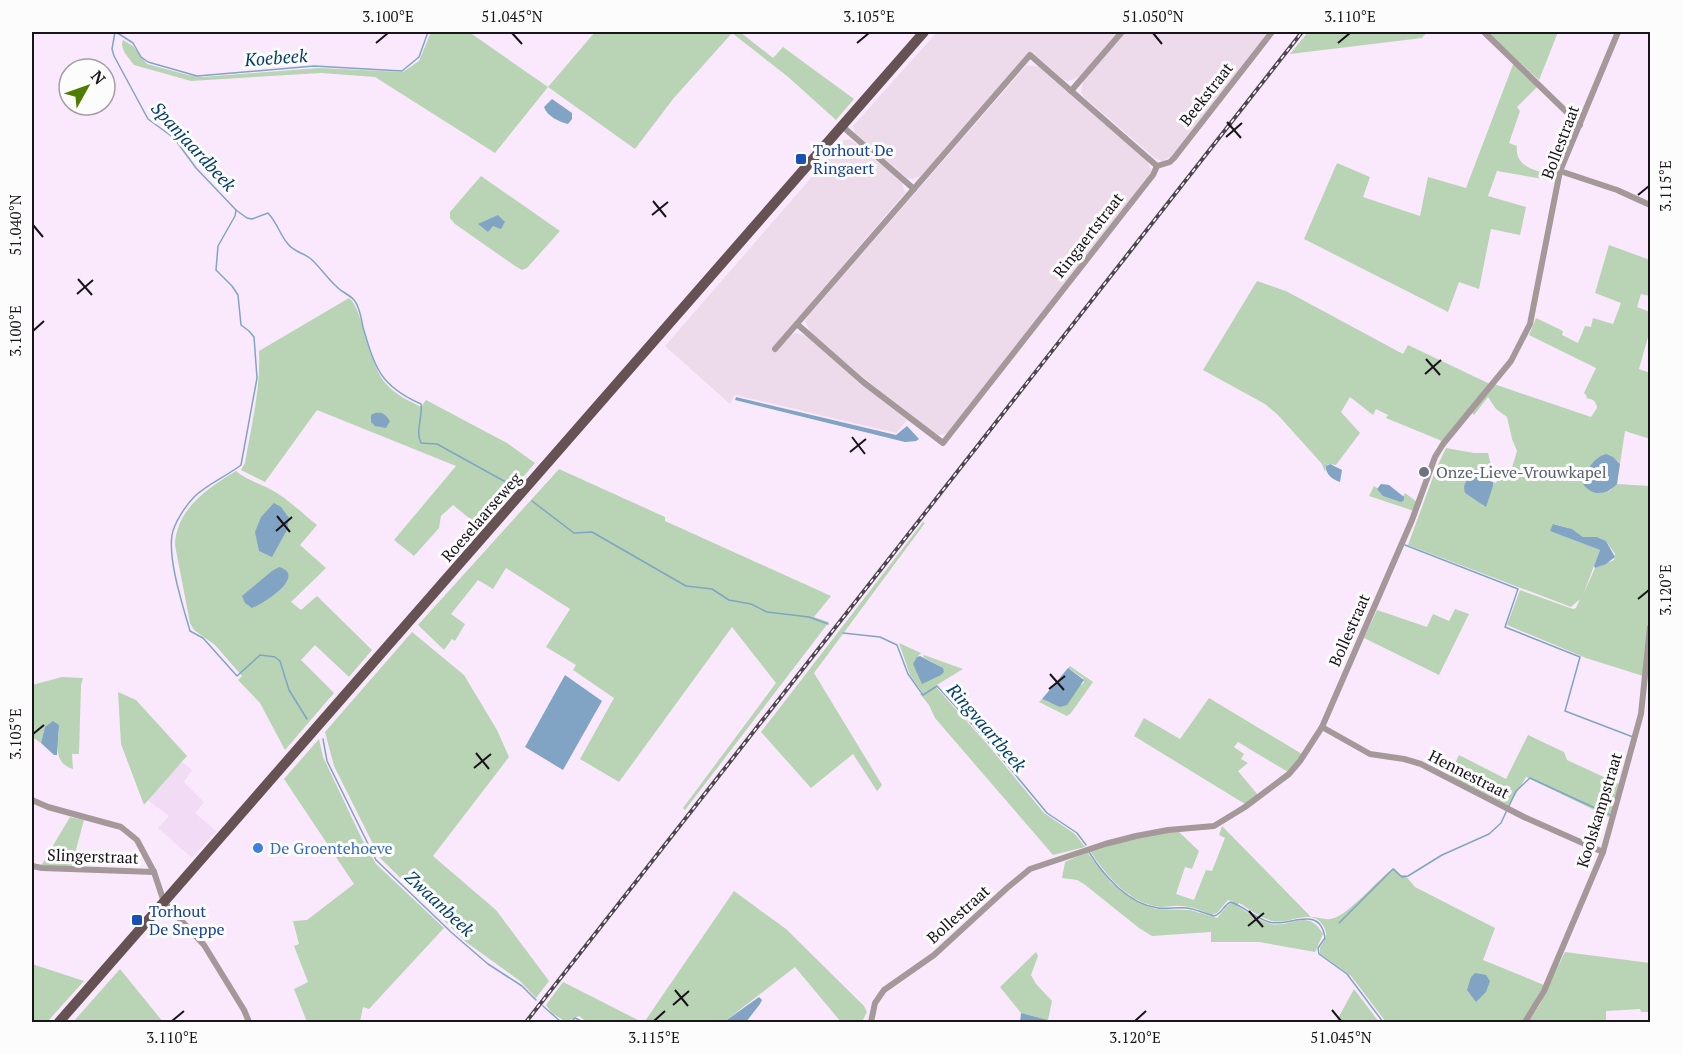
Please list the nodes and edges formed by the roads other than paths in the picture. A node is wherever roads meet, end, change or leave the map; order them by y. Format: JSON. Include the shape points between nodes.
{"nodes":[{"id":1,"x":924,"y":32,"type":"edge"},
{"id":2,"x":1122,"y":32,"type":"edge"},
{"id":3,"x":1272,"y":32,"type":"edge"},
{"id":4,"x":1484,"y":32,"type":"edge"},
{"id":5,"x":1618,"y":32,"type":"edge"},
{"id":6,"x":1071,"y":90,"type":"junction"},
{"id":7,"x":1580,"y":125,"type":"junction"},
{"id":8,"x":842,"y":126,"type":"junction"},
{"id":9,"x":1157,"y":166,"type":"junction"},
{"id":10,"x":1560,"y":171,"type":"junction"},
{"id":11,"x":914,"y":189,"type":"junction"},
{"id":12,"x":1650,"y":205,"type":"edge"},
{"id":13,"x":797,"y":324,"type":"junction"},
{"id":14,"x":775,"y":349,"type":"dead end"},
{"id":15,"x":1650,"y":627,"type":"edge"},
{"id":16,"x":1647,"y":693,"type":"edge"},
{"id":17,"x":1322,"y":727,"type":"junction"},
{"id":18,"x":32,"y":800,"type":"edge"},
{"id":19,"x":1603,"y":852,"type":"junction"},
{"id":20,"x":32,"y":866,"type":"edge"},
{"id":21,"x":154,"y":872,"type":"junction"},
{"id":22,"x":164,"y":902,"type":"junction"},
{"id":23,"x":59,"y":1023,"type":"edge"},
{"id":24,"x":249,"y":1023,"type":"edge"},
{"id":25,"x":871,"y":1023,"type":"edge"},
{"id":26,"x":1525,"y":1023,"type":"edge"}],
"edges":[{"from":1,"to":8,"type":"main road","name":"Roeselaarseweg"},
{"from":2,"to":6,"type":"street"},
{"from":3,"to":9,"type":"street","name":"Beekstraat","via":[[1174,158]]},
{"from":4,"to":7,"type":"street"},
{"from":5,"to":7,"type":"street","name":"Bollestraat"},
{"from":6,"to":9,"type":"street"},
{"from":6,"to":11,"type":"street","via":[[1030,55]]},
{"from":7,"to":10,"type":"street","name":"Bollestraat"},
{"from":8,"to":11,"type":"street"},
{"from":8,"to":22,"type":"main road","name":"Roeselaarseweg"},
{"from":9,"to":13,"type":"street","name":"Ringaertstraat","via":[[943,443],[863,382]]},
{"from":10,"to":12,"type":"street"},
{"from":10,"to":17,"type":"street","name":"Bollestraat","via":[[1530,324],[1511,361],[1436,457]]},
{"from":11,"to":13,"type":"street"},
{"from":13,"to":14,"type":"street"},
{"from":15,"to":16,"type":"street","name":"Koolskampstraat"},
{"from":16,"to":19,"type":"street","name":"Koolskampstraat"},
{"from":17,"to":19,"type":"street","name":"Hennestraat","via":[[1370,754],[1421,764]]},
{"from":17,"to":25,"type":"street","name":"Bollestraat","via":[[1289,774],[1214,826],[1168,830],[1105,844],[1022,874],[934,955],[884,990],[875,1003]]},
{"from":18,"to":21,"type":"street","name":"Slingerstraat","via":[[121,827],[137,840]]},
{"from":19,"to":26,"type":"street","name":"Koolskampstraat","via":[[1547,984]]},
{"from":20,"to":21,"type":"street","name":"Slingerstraat"},
{"from":21,"to":22,"type":"street","name":"Slingerstraat"},
{"from":22,"to":23,"type":"main road","name":"Roeselaarseweg"},
{"from":22,"to":24,"type":"street","via":[[204,945]]}]}
